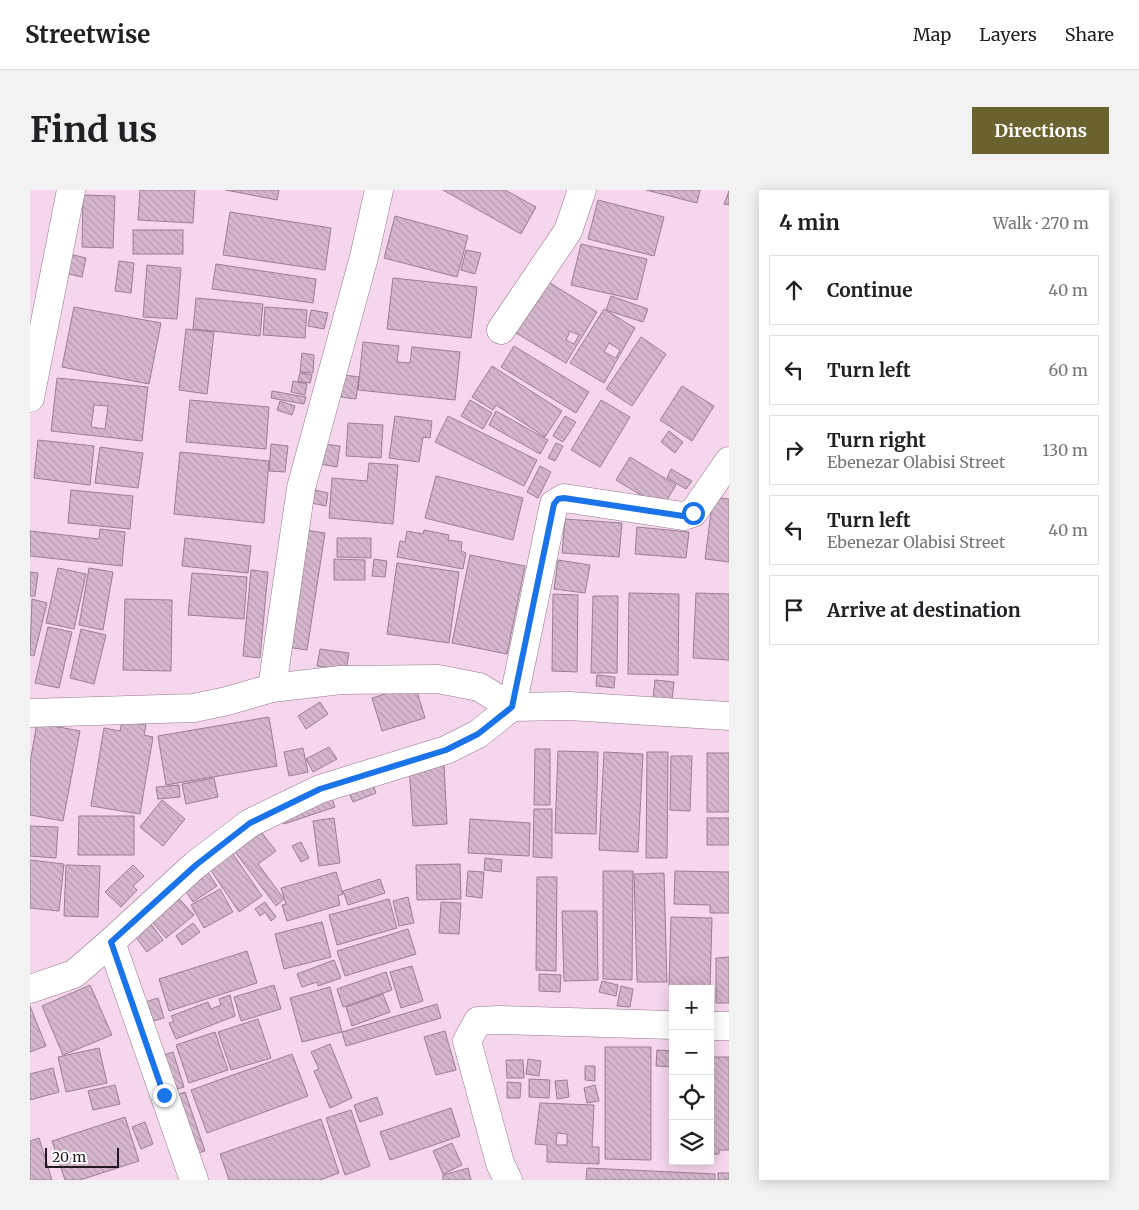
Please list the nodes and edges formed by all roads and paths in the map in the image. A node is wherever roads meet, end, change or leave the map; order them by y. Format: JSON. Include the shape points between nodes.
{"nodes":[{"id":1,"x":71,"y":190,"type":"edge"},
{"id":2,"x":379,"y":190,"type":"edge"},
{"id":3,"x":582,"y":190,"type":"edge"},
{"id":4,"x":500,"y":330,"type":"dead end"},
{"id":5,"x":30,"y":398,"type":"edge"},
{"id":6,"x":729,"y":461,"type":"edge"},
{"id":7,"x":272,"y":688,"type":"junction"},
{"id":8,"x":512,"y":707,"type":"junction"},
{"id":9,"x":30,"y":713,"type":"edge"},
{"id":10,"x":729,"y":716,"type":"edge"},
{"id":11,"x":111,"y":942,"type":"junction"},
{"id":12,"x":30,"y":989,"type":"edge"},
{"id":13,"x":669,"y":1025,"type":"edge"},
{"id":14,"x":714,"y":1026,"type":"edge"},
{"id":15,"x":729,"y":1026,"type":"edge"},
{"id":16,"x":194,"y":1180,"type":"edge"},
{"id":17,"x":508,"y":1180,"type":"edge"}],
"edges":[{"from":1,"to":5,"type":"street"},
{"from":2,"to":7,"type":"street","via":[[301,488]]},
{"from":3,"to":4,"type":"street","via":[[568,231]]},
{"from":6,"to":8,"type":"street","via":[[693,513],[683,516],[558,499],[554,504]]},
{"from":7,"to":8,"type":"street","via":[[341,680],[438,679],[479,687]]},
{"from":7,"to":9,"type":"street","via":[[194,708]]},
{"from":8,"to":10,"type":"street","via":[[569,706]]},
{"from":8,"to":11,"type":"street","via":[[478,734],[446,750],[320,789],[250,823],[196,865]]},
{"from":11,"to":12,"type":"street","via":[[74,974]]},
{"from":11,"to":16,"type":"street"},
{"from":13,"to":17,"type":"street","via":[[478,1021],[467,1041],[500,1163]]},
{"from":14,"to":15,"type":"street"}]}
